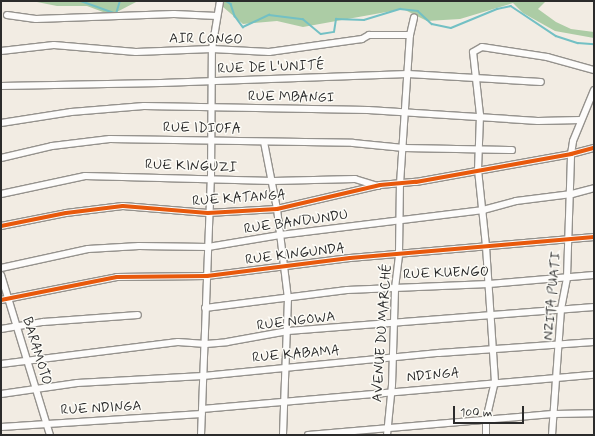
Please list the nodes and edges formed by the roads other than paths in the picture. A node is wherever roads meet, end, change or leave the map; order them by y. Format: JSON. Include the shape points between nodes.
{"nodes":[{"id":1,"x":220,"y":1,"type":"edge"},
{"id":2,"x":7,"y":15,"type":"dead end"},
{"id":3,"x":217,"y":16,"type":"junction"},
{"id":4,"x":414,"y":17,"type":"dead end"},
{"id":5,"x":410,"y":35,"type":"junction"},
{"id":6,"x":212,"y":49,"type":"junction"},
{"id":7,"x":1,"y":51,"type":"edge"},
{"id":8,"x":594,"y":70,"type":"edge"},
{"id":9,"x":408,"y":74,"type":"junction"},
{"id":10,"x":477,"y":80,"type":"junction"},
{"id":11,"x":212,"y":81,"type":"junction"},
{"id":12,"x":541,"y":82,"type":"dead end"},
{"id":13,"x":1,"y":86,"type":"edge"},
{"id":14,"x":594,"y":90,"type":"edge"},
{"id":15,"x":212,"y":108,"type":"junction"},
{"id":16,"x":406,"y":112,"type":"junction"},
{"id":17,"x":480,"y":115,"type":"junction"},
{"id":18,"x":581,"y":120,"type":"junction"},
{"id":19,"x":1,"y":123,"type":"edge"},
{"id":20,"x":211,"y":139,"type":"junction"},
{"id":21,"x":264,"y":142,"type":"junction"},
{"id":22,"x":404,"y":148,"type":"junction"},
{"id":23,"x":594,"y":148,"type":"edge"},
{"id":24,"x":512,"y":150,"type":"dead end"},
{"id":25,"x":478,"y":151,"type":"junction"},
{"id":26,"x":571,"y":154,"type":"junction"},
{"id":27,"x":1,"y":158,"type":"edge"},
{"id":28,"x":478,"y":170,"type":"junction"},
{"id":29,"x":211,"y":179,"type":"junction"},
{"id":30,"x":273,"y":181,"type":"junction"},
{"id":31,"x":400,"y":184,"type":"junction"},
{"id":32,"x":380,"y":186,"type":"junction"},
{"id":33,"x":594,"y":188,"type":"edge"},
{"id":34,"x":1,"y":194,"type":"edge"},
{"id":35,"x":572,"y":194,"type":"junction"},
{"id":36,"x":277,"y":209,"type":"junction"},
{"id":37,"x":483,"y":210,"type":"junction"},
{"id":38,"x":208,"y":214,"type":"junction"},
{"id":39,"x":399,"y":220,"type":"junction"},
{"id":40,"x":1,"y":226,"type":"edge"},
{"id":41,"x":280,"y":235,"type":"junction"},
{"id":42,"x":594,"y":237,"type":"edge"},
{"id":43,"x":569,"y":239,"type":"junction"},
{"id":44,"x":486,"y":246,"type":"junction"},
{"id":45,"x":208,"y":247,"type":"junction"},
{"id":46,"x":400,"y":253,"type":"junction"},
{"id":47,"x":286,"y":266,"type":"junction"},
{"id":48,"x":1,"y":268,"type":"edge"},
{"id":49,"x":1,"y":275,"type":"edge"},
{"id":50,"x":594,"y":275,"type":"edge"},
{"id":51,"x":207,"y":276,"type":"junction"},
{"id":52,"x":567,"y":277,"type":"junction"},
{"id":53,"x":489,"y":284,"type":"junction"},
{"id":54,"x":395,"y":288,"type":"junction"},
{"id":55,"x":8,"y":297,"type":"junction"},
{"id":56,"x":288,"y":298,"type":"junction"},
{"id":57,"x":1,"y":300,"type":"edge"},
{"id":58,"x":594,"y":307,"type":"edge"},
{"id":59,"x":205,"y":308,"type":"junction"},
{"id":60,"x":561,"y":310,"type":"junction"},
{"id":61,"x":138,"y":315,"type":"dead end"},
{"id":62,"x":491,"y":317,"type":"junction"},
{"id":63,"x":394,"y":323,"type":"junction"},
{"id":64,"x":17,"y":326,"type":"junction"},
{"id":65,"x":1,"y":329,"type":"edge"},
{"id":66,"x":288,"y":332,"type":"junction"},
{"id":67,"x":594,"y":342,"type":"edge"},
{"id":68,"x":206,"y":344,"type":"junction"},
{"id":69,"x":560,"y":344,"type":"junction"},
{"id":70,"x":493,"y":350,"type":"junction"},
{"id":71,"x":392,"y":358,"type":"junction"},
{"id":72,"x":29,"y":362,"type":"junction"},
{"id":73,"x":1,"y":364,"type":"edge"},
{"id":74,"x":287,"y":367,"type":"junction"},
{"id":75,"x":594,"y":374,"type":"edge"},
{"id":76,"x":203,"y":376,"type":"junction"},
{"id":77,"x":556,"y":378,"type":"junction"},
{"id":78,"x":495,"y":382,"type":"junction"},
{"id":79,"x":36,"y":390,"type":"junction"},
{"id":80,"x":391,"y":391,"type":"junction"},
{"id":81,"x":1,"y":394,"type":"edge"},
{"id":82,"x":286,"y":400,"type":"junction"},
{"id":83,"x":202,"y":412,"type":"junction"},
{"id":84,"x":594,"y":413,"type":"edge"},
{"id":85,"x":555,"y":414,"type":"junction"},
{"id":86,"x":486,"y":420,"type":"junction"},
{"id":87,"x":46,"y":423,"type":"junction"},
{"id":88,"x":1,"y":427,"type":"edge"},
{"id":89,"x":387,"y":432,"type":"edge"},
{"id":90,"x":50,"y":435,"type":"edge"},
{"id":91,"x":201,"y":435,"type":"edge"},
{"id":92,"x":283,"y":435,"type":"edge"},
{"id":93,"x":308,"y":435,"type":"edge"},
{"id":94,"x":486,"y":435,"type":"edge"},
{"id":95,"x":552,"y":435,"type":"edge"}],
"edges":[{"from":1,"to":3,"type":"street"},
{"from":2,"to":3,"type":"street","via":[[36,19],[174,14]]},
{"from":3,"to":6,"type":"street"},
{"from":4,"to":5,"type":"street","name":"AVENUE DU MARCHÉ"},
{"from":5,"to":6,"type":"street","name":"AIR CONGO","via":[[369,35],[362,39],[269,52]]},
{"from":5,"to":9,"type":"street","name":"AVENUE DU MARCHÉ"},
{"from":6,"to":7,"type":"street","name":"AIR CONGO","via":[[136,52],[54,45]]},
{"from":6,"to":11,"type":"street"},
{"from":8,"to":10,"type":"street","via":[[547,57],[482,47],[473,52]]},
{"from":9,"to":10,"type":"street","name":"RUE DE L'UNITÉ"},
{"from":9,"to":11,"type":"street","name":"RUE DE L'UNITÉ"},
{"from":9,"to":16,"type":"street","name":"AVENUE DU MARCHÉ"},
{"from":10,"to":12,"type":"street","name":"RUE DE L'UNITÉ"},
{"from":10,"to":17,"type":"street"},
{"from":11,"to":13,"type":"street","name":"RUE DE L'UNITÉ"},
{"from":11,"to":15,"type":"street"},
{"from":14,"to":18,"type":"street","name":"NZITA PUATI"},
{"from":15,"to":16,"type":"street","name":"RUE MBANGI"},
{"from":15,"to":19,"type":"street","name":"RUE MBANGI","via":[[144,106],[72,112]]},
{"from":15,"to":20,"type":"street"},
{"from":16,"to":17,"type":"street","name":"RUE MBANGI"},
{"from":16,"to":22,"type":"street","name":"AVENUE DU MARCHÉ"},
{"from":17,"to":18,"type":"street","name":"RUE MBANGI","via":[[538,121]]},
{"from":17,"to":25,"type":"street"},
{"from":18,"to":26,"type":"street","name":"NZITA PUATI"},
{"from":20,"to":21,"type":"street","name":"RUE IDIOFA"},
{"from":20,"to":27,"type":"street","name":"RUE IDIOFA","via":[[110,138],[52,146]]},
{"from":20,"to":29,"type":"street"},
{"from":21,"to":22,"type":"street","name":"RUE IDIOFA","via":[[353,143]]},
{"from":21,"to":30,"type":"street"},
{"from":22,"to":25,"type":"street","name":"RUE IDIOFA"},
{"from":22,"to":31,"type":"street","name":"AVENUE DU MARCHÉ"},
{"from":23,"to":26,"type":"street","name":"RUE KATANGA"},
{"from":24,"to":25,"type":"street","name":"RUE IDIOFA"},
{"from":25,"to":28,"type":"street"},
{"from":26,"to":28,"type":"street","name":"RUE KATANGA"},
{"from":26,"to":35,"type":"street","name":"NZITA PUATI"},
{"from":28,"to":31,"type":"street","name":"RUE KATANGA"},
{"from":28,"to":37,"type":"street"},
{"from":29,"to":30,"type":"street","name":"RUE KINGUZI"},
{"from":29,"to":34,"type":"street","name":"RUE KINGUZI","via":[[85,176]]},
{"from":29,"to":38,"type":"street"},
{"from":30,"to":32,"type":"street","name":"RUE KINGUZI","via":[[355,179]]},
{"from":30,"to":36,"type":"street"},
{"from":31,"to":32,"type":"street","name":"RUE KATANGA"},
{"from":31,"to":39,"type":"street","name":"AVENUE DU MARCHÉ"},
{"from":32,"to":36,"type":"street","name":"RUE KATANGA"},
{"from":33,"to":35,"type":"street","name":"RUE BANDUNDU"},
{"from":35,"to":37,"type":"street","name":"RUE BANDUNDU","via":[[516,201]]},
{"from":35,"to":43,"type":"street","name":"NZITA PUATI"},
{"from":36,"to":38,"type":"street","name":"RUE KATANGA"},
{"from":36,"to":41,"type":"street"},
{"from":37,"to":39,"type":"street","name":"RUE BANDUNDU"},
{"from":37,"to":44,"type":"street"},
{"from":38,"to":40,"type":"street","name":"RUE KATANGA","via":[[115,207],[60,214]]},
{"from":38,"to":45,"type":"street"},
{"from":39,"to":41,"type":"street","name":"RUE BANDUNDU"},
{"from":39,"to":46,"type":"street","name":"AVENUE DU MARCHÉ"},
{"from":41,"to":45,"type":"street","name":"RUE BANDUNDU"},
{"from":41,"to":47,"type":"street"},
{"from":42,"to":43,"type":"street","name":"RUE KINGUNDA"},
{"from":43,"to":44,"type":"street","name":"RUE KINGUNDA"},
{"from":43,"to":52,"type":"street","name":"NZITA PUATI"},
{"from":44,"to":46,"type":"street","name":"RUE KINGUNDA"},
{"from":44,"to":53,"type":"street"},
{"from":45,"to":48,"type":"street","name":"RUE BANDUNDU","via":[[140,246],[88,249]]},
{"from":45,"to":51,"type":"street"},
{"from":46,"to":47,"type":"street","name":"RUE KINGUNDA"},
{"from":46,"to":54,"type":"street","name":"AVENUE DU MARCHÉ"},
{"from":47,"to":51,"type":"street","name":"RUE KINGUNDA"},
{"from":47,"to":56,"type":"street"},
{"from":49,"to":55,"type":"street","name":"BARAMOTO"},
{"from":50,"to":52,"type":"street","name":"RUE KUENGO"},
{"from":51,"to":55,"type":"street","name":"RUE KINGUNDA","via":[[117,277]]},
{"from":51,"to":59,"type":"street"},
{"from":52,"to":53,"type":"street","name":"RUE KUENGO"},
{"from":52,"to":60,"type":"street","name":"NZITA PUATI"},
{"from":53,"to":54,"type":"street","name":"RUE KUENGO"},
{"from":53,"to":62,"type":"street"},
{"from":54,"to":56,"type":"street","name":"RUE KUENGO"},
{"from":54,"to":63,"type":"street","name":"AVENUE DU MARCHÉ"},
{"from":55,"to":57,"type":"street","name":"RUE KINGUNDA"},
{"from":55,"to":64,"type":"street","name":"BARAMOTO"},
{"from":56,"to":59,"type":"street","name":"RUE KUENGO"},
{"from":56,"to":66,"type":"street"},
{"from":58,"to":60,"type":"street","name":"RUE NGOWA"},
{"from":59,"to":68,"type":"street"},
{"from":60,"to":62,"type":"street","name":"RUE NGOWA"},
{"from":60,"to":69,"type":"street","name":"NZITA PUATI"},
{"from":61,"to":64,"type":"street"},
{"from":62,"to":63,"type":"street","name":"RUE NGOWA"},
{"from":62,"to":70,"type":"street"},
{"from":63,"to":66,"type":"street","name":"RUE NGOWA"},
{"from":63,"to":71,"type":"street","name":"AVENUE DU MARCHÉ"},
{"from":64,"to":65,"type":"street"},
{"from":64,"to":72,"type":"street","name":"BARAMOTO"},
{"from":66,"to":68,"type":"street","name":"RUE NGOWA"},
{"from":66,"to":74,"type":"street"},
{"from":67,"to":69,"type":"street","name":"RUE KABAMA"},
{"from":68,"to":72,"type":"street","name":"RUE NGOWA","via":[[178,342]]},
{"from":68,"to":76,"type":"street"},
{"from":69,"to":70,"type":"street","name":"RUE KABAMA"},
{"from":69,"to":77,"type":"street","name":"NZITA PUATI"},
{"from":70,"to":71,"type":"street","name":"RUE KABAMA"},
{"from":70,"to":78,"type":"street"},
{"from":71,"to":74,"type":"street","name":"RUE KABAMA"},
{"from":71,"to":80,"type":"street","name":"AVENUE DU MARCHÉ"},
{"from":72,"to":73,"type":"street","name":"RUE NGOWA"},
{"from":72,"to":79,"type":"street","name":"BARAMOTO"},
{"from":74,"to":76,"type":"street","name":"RUE KABAMA"},
{"from":74,"to":82,"type":"street"},
{"from":75,"to":77,"type":"street","name":"NDINGA"},
{"from":76,"to":79,"type":"street","name":"RUE KABAMA","via":[[77,383]]},
{"from":76,"to":83,"type":"street"},
{"from":77,"to":78,"type":"street","name":"NDINGA"},
{"from":77,"to":85,"type":"street","name":"NZITA PUATI"},
{"from":78,"to":80,"type":"street","name":"NDINGA"},
{"from":78,"to":86,"type":"street"},
{"from":79,"to":81,"type":"street","name":"RUE KABAMA"},
{"from":79,"to":87,"type":"street","name":"BARAMOTO"},
{"from":80,"to":82,"type":"street","name":"NDINGA"},
{"from":80,"to":89,"type":"street","name":"AVENUE DU MARCHÉ"},
{"from":82,"to":83,"type":"street","name":"NDINGA"},
{"from":82,"to":92,"type":"street"},
{"from":83,"to":87,"type":"street","name":"RUE NDINGA"},
{"from":83,"to":91,"type":"street"},
{"from":84,"to":85,"type":"street"},
{"from":85,"to":86,"type":"street"},
{"from":85,"to":95,"type":"street","name":"NZITA PUATI"},
{"from":86,"to":89,"type":"street"},
{"from":86,"to":94,"type":"street"},
{"from":87,"to":88,"type":"street","name":"RUE NDINGA"},
{"from":87,"to":90,"type":"street","name":"BARAMOTO"},
{"from":89,"to":93,"type":"street"}]}
